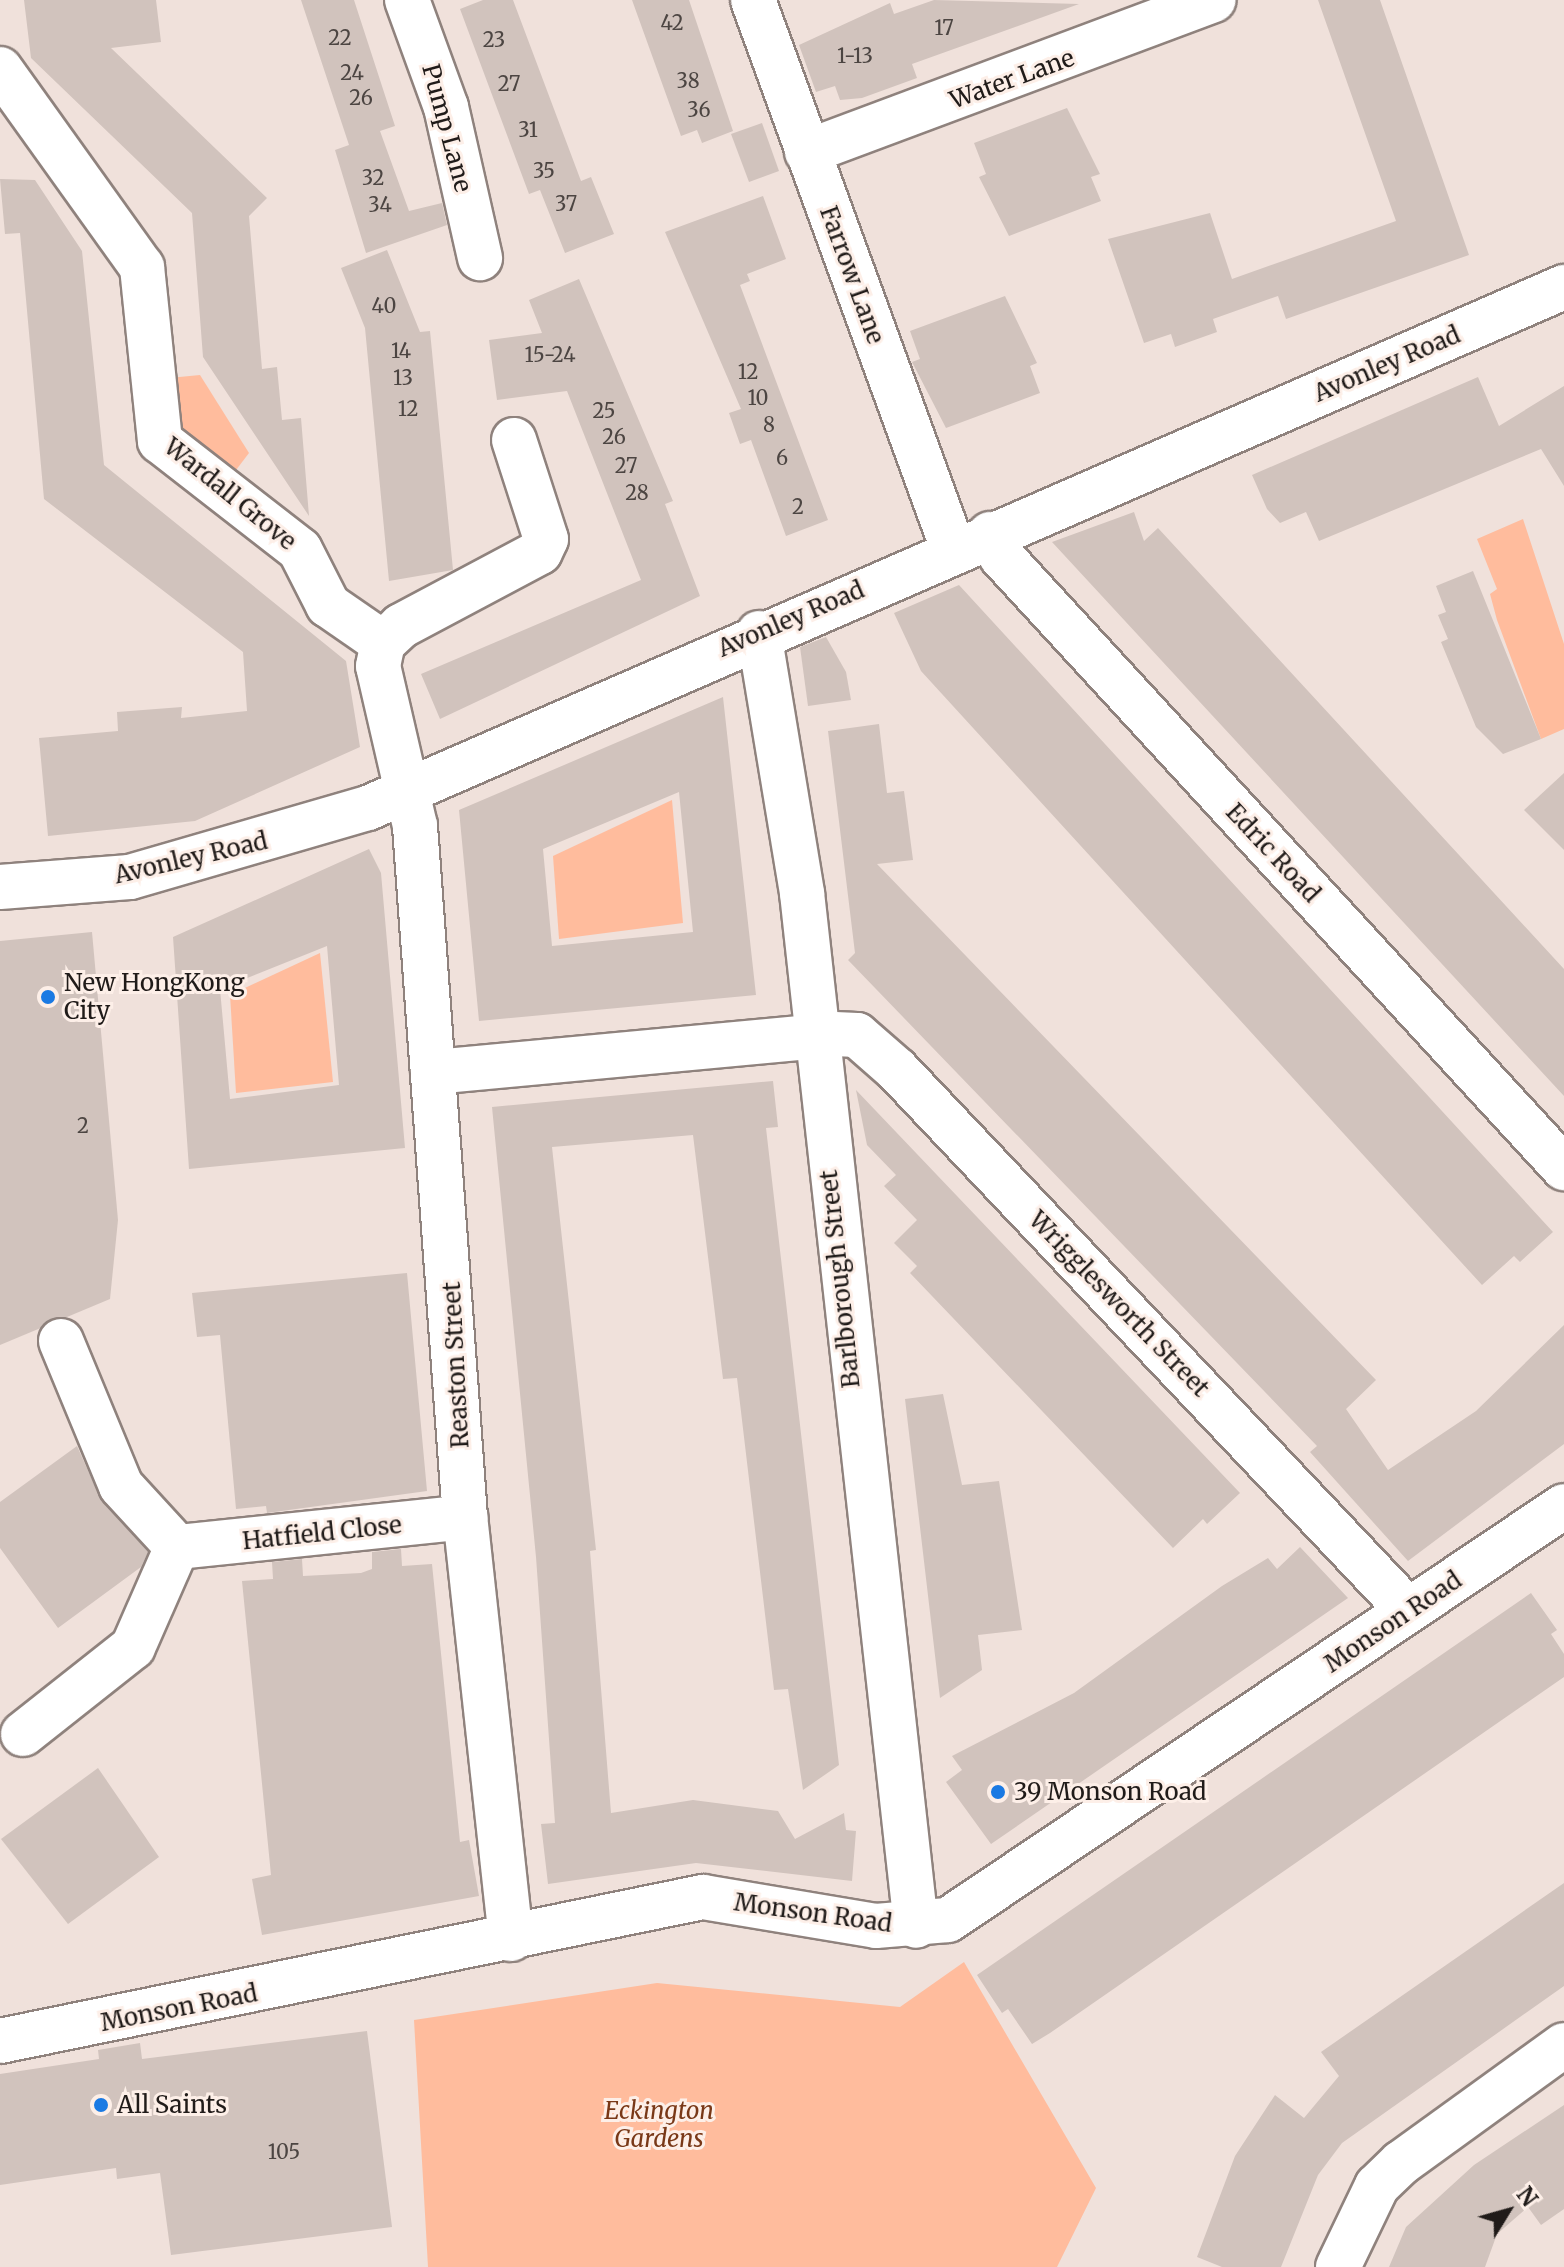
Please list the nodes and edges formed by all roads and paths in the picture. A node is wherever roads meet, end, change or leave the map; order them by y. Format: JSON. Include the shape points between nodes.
{"nodes":[{"id":1,"x":407,"y":0,"type":"edge"},
{"id":2,"x":753,"y":0,"type":"edge"},
{"id":3,"x":1213,"y":0,"type":"edge"},
{"id":4,"x":0,"y":69,"type":"edge"},
{"id":5,"x":807,"y":152,"type":"junction"},
{"id":6,"x":480,"y":258,"type":"dead end"},
{"id":7,"x":1564,"y":287,"type":"edge"},
{"id":8,"x":514,"y":440,"type":"dead end"},
{"id":9,"x":972,"y":542,"type":"junction"},
{"id":10,"x":759,"y":633,"type":"junction"},
{"id":11,"x":383,"y":643,"type":"junction"},
{"id":12,"x":405,"y":792,"type":"junction"},
{"id":13,"x":0,"y":887,"type":"edge"},
{"id":14,"x":813,"y":1035,"type":"junction"},
{"id":15,"x":433,"y":1072,"type":"junction"},
{"id":16,"x":1564,"y":1168,"type":"edge"},
{"id":17,"x":61,"y":1341,"type":"dead end"},
{"id":18,"x":1564,"y":1506,"type":"edge"},
{"id":19,"x":465,"y":1517,"type":"junction"},
{"id":20,"x":177,"y":1547,"type":"junction"},
{"id":21,"x":1408,"y":1610,"type":"junction"},
{"id":22,"x":23,"y":1734,"type":"dead end"},
{"id":23,"x":916,"y":1926,"type":"junction"},
{"id":24,"x":491,"y":1942,"type":"junction"},
{"id":25,"x":0,"y":2041,"type":"edge"},
{"id":26,"x":1564,"y":2045,"type":"edge"},
{"id":27,"x":1338,"y":2267,"type":"edge"}],
"edges":[{"from":1,"to":6,"type":"street","name":"Pump Lane","via":[[446,107]]},
{"from":2,"to":5,"type":"street","name":"Farrow Lane"},
{"from":3,"to":5,"type":"street","name":"Water Lane"},
{"from":4,"to":11,"type":"street","name":"Wardall Grove","via":[[142,267],[160,441],[300,550],[328,605]]},
{"from":5,"to":9,"type":"street","name":"Farrow Lane"},
{"from":7,"to":9,"type":"street","name":"Avonley Road"},
{"from":8,"to":11,"type":"street","via":[[546,539],[540,552],[401,626]]},
{"from":9,"to":10,"type":"street","name":"Avonley Road"},
{"from":9,"to":16,"type":"street","name":"Edric Road","via":[[1001,556]]},
{"from":10,"to":12,"type":"street","name":"Avonley Road"},
{"from":10,"to":14,"type":"street","name":"Barlborough Street","via":[[800,878]]},
{"from":11,"to":12,"type":"street","name":"Reaston Street","via":[[378,666]]},
{"from":12,"to":13,"type":"street","name":"Avonley Road","via":[[231,853],[130,877]]},
{"from":12,"to":15,"type":"street","name":"Reaston Street","via":[[415,826]]},
{"from":14,"to":15,"type":"street","name":"Wrigglesworth Street"},
{"from":14,"to":21,"type":"street","name":"Wrigglesworth Street","via":[[857,1035],[879,1053]]},
{"from":14,"to":23,"type":"street","name":"Barlborough Street"},
{"from":15,"to":19,"type":"street","name":"Reaston Street"},
{"from":17,"to":20,"type":"street","via":[[121,1486]]},
{"from":18,"to":21,"type":"street","name":"Monson Road"},
{"from":19,"to":20,"type":"street","name":"Hatfield Close"},
{"from":19,"to":24,"type":"street","name":"Reaston Street"},
{"from":20,"to":22,"type":"street","via":[[133,1647]]},
{"from":21,"to":23,"type":"street","name":"Monson Road","via":[[975,1907]]},
{"from":23,"to":24,"type":"street","name":"Monson Road","via":[[876,1926],[703,1897]]},
{"from":24,"to":25,"type":"street","name":"Monson Road"},
{"from":26,"to":27,"type":"street","via":[[1377,2186]]}]}
